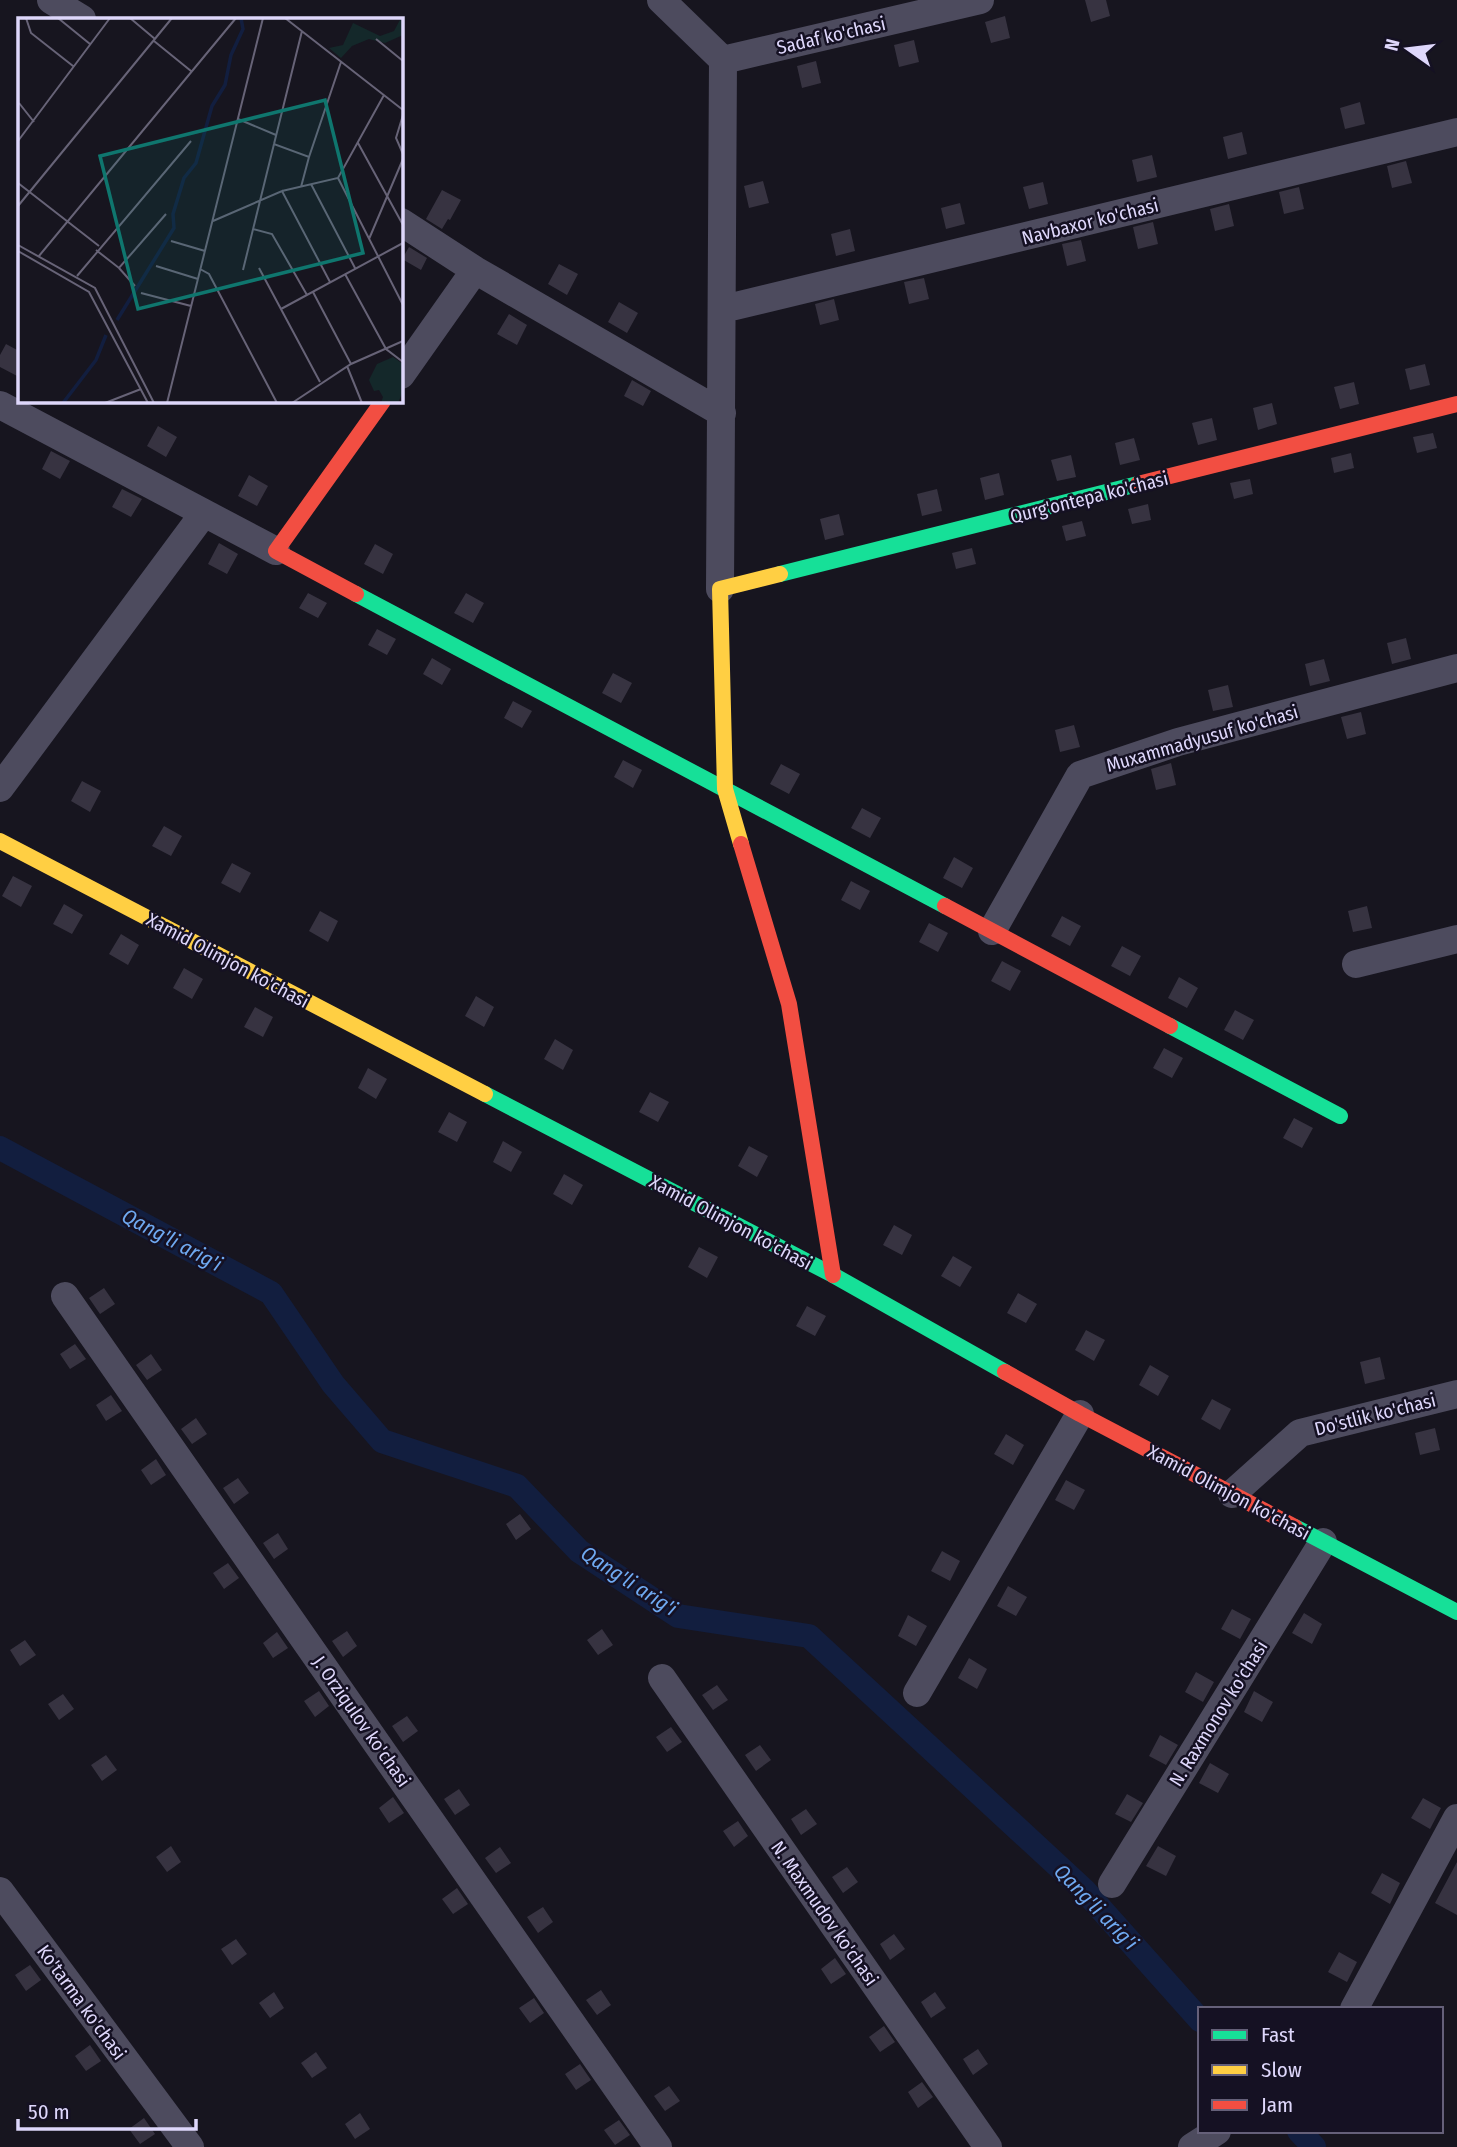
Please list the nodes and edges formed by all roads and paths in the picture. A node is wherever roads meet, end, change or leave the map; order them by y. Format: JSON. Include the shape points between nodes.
{"nodes":[{"id":1,"x":51,"y":0,"type":"edge"},
{"id":2,"x":662,"y":0,"type":"edge"},
{"id":3,"x":980,"y":0,"type":"edge"},
{"id":4,"x":80,"y":18,"type":"edge"},
{"id":5,"x":723,"y":60,"type":"junction"},
{"id":6,"x":1457,"y":132,"type":"edge"},
{"id":7,"x":402,"y":223,"type":"edge"},
{"id":8,"x":475,"y":270,"type":"junction"},
{"id":9,"x":723,"y":309,"type":"junction"},
{"id":10,"x":402,"y":374,"type":"edge"},
{"id":11,"x":382,"y":402,"type":"edge"},
{"id":12,"x":1457,"y":404,"type":"edge"},
{"id":13,"x":0,"y":405,"type":"edge"},
{"id":14,"x":722,"y":413,"type":"junction"},
{"id":15,"x":204,"y":513,"type":"junction"},
{"id":16,"x":276,"y":551,"type":"junction"},
{"id":17,"x":720,"y":589,"type":"junction"},
{"id":18,"x":1457,"y":668,"type":"edge"},
{"id":19,"x":0,"y":788,"type":"edge"},
{"id":20,"x":725,"y":789,"type":"junction"},
{"id":21,"x":0,"y":841,"type":"edge"},
{"id":22,"x":992,"y":932,"type":"junction"},
{"id":23,"x":1457,"y":939,"type":"edge"},
{"id":24,"x":1356,"y":964,"type":"dead end"},
{"id":25,"x":1340,"y":1116,"type":"dead end"},
{"id":26,"x":833,"y":1275,"type":"junction"},
{"id":27,"x":65,"y":1296,"type":"dead end"},
{"id":28,"x":1457,"y":1394,"type":"edge"},
{"id":29,"x":1080,"y":1414,"type":"junction"},
{"id":30,"x":1232,"y":1494,"type":"junction"},
{"id":31,"x":1323,"y":1542,"type":"junction"},
{"id":32,"x":1457,"y":1612,"type":"edge"},
{"id":33,"x":662,"y":1678,"type":"dead end"},
{"id":34,"x":917,"y":1693,"type":"dead end"},
{"id":35,"x":1457,"y":1818,"type":"edge"},
{"id":36,"x":1112,"y":1884,"type":"dead end"},
{"id":37,"x":0,"y":1891,"type":"edge"},
{"id":38,"x":1355,"y":2007,"type":"edge"},
{"id":39,"x":1214,"y":2133,"type":"edge"},
{"id":40,"x":190,"y":2147,"type":"edge"},
{"id":41,"x":658,"y":2147,"type":"edge"},
{"id":42,"x":988,"y":2147,"type":"edge"},
{"id":43,"x":1192,"y":2147,"type":"edge"}],
"edges":[{"from":1,"to":4,"type":"street"},
{"from":2,"to":5,"type":"street"},
{"from":3,"to":5,"type":"street","name":"Sadaf ko'chasi"},
{"from":5,"to":9,"type":"street"},
{"from":6,"to":9,"type":"street","name":"Navbaxor ko'chasi"},
{"from":7,"to":8,"type":"street"},
{"from":8,"to":10,"type":"street"},
{"from":8,"to":14,"type":"street"},
{"from":9,"to":14,"type":"street"},
{"from":11,"to":16,"type":"street"},
{"from":12,"to":17,"type":"street","name":"Qurg'ontepa ko'chasi"},
{"from":13,"to":15,"type":"street"},
{"from":14,"to":17,"type":"street"},
{"from":15,"to":16,"type":"street"},
{"from":15,"to":19,"type":"street"},
{"from":16,"to":20,"type":"street"},
{"from":17,"to":20,"type":"street"},
{"from":18,"to":22,"type":"street","name":"Muxammadyusuf ko'chasi","via":[[1178,742],[1080,775]]},
{"from":20,"to":22,"type":"street"},
{"from":20,"to":26,"type":"street","via":[[789,1004]]},
{"from":21,"to":26,"type":"street","name":"Xamid Olimjon ko'chasi"},
{"from":22,"to":25,"type":"street"},
{"from":23,"to":24,"type":"street"},
{"from":26,"to":29,"type":"street","name":"Xamid Olimjon ko'chasi"},
{"from":27,"to":41,"type":"street","name":"J. Orziqulov ko'chasi"},
{"from":28,"to":30,"type":"street","name":"Do'stlik ko'chasi","via":[[1300,1433]]},
{"from":29,"to":30,"type":"street","name":"Xamid Olimjon ko'chasi"},
{"from":29,"to":34,"type":"street"},
{"from":30,"to":31,"type":"street","name":"Xamid Olimjon ko'chasi"},
{"from":31,"to":32,"type":"street","name":"Xamid Olimjon ko'chasi"},
{"from":31,"to":36,"type":"street","name":"N. Raxmonov ko'chasi"},
{"from":33,"to":42,"type":"street","name":"N. Maxmudov ko'chasi"},
{"from":35,"to":38,"type":"street"},
{"from":37,"to":40,"type":"street","name":"Ko'tarma ko'chasi"},
{"from":39,"to":43,"type":"street"}]}
